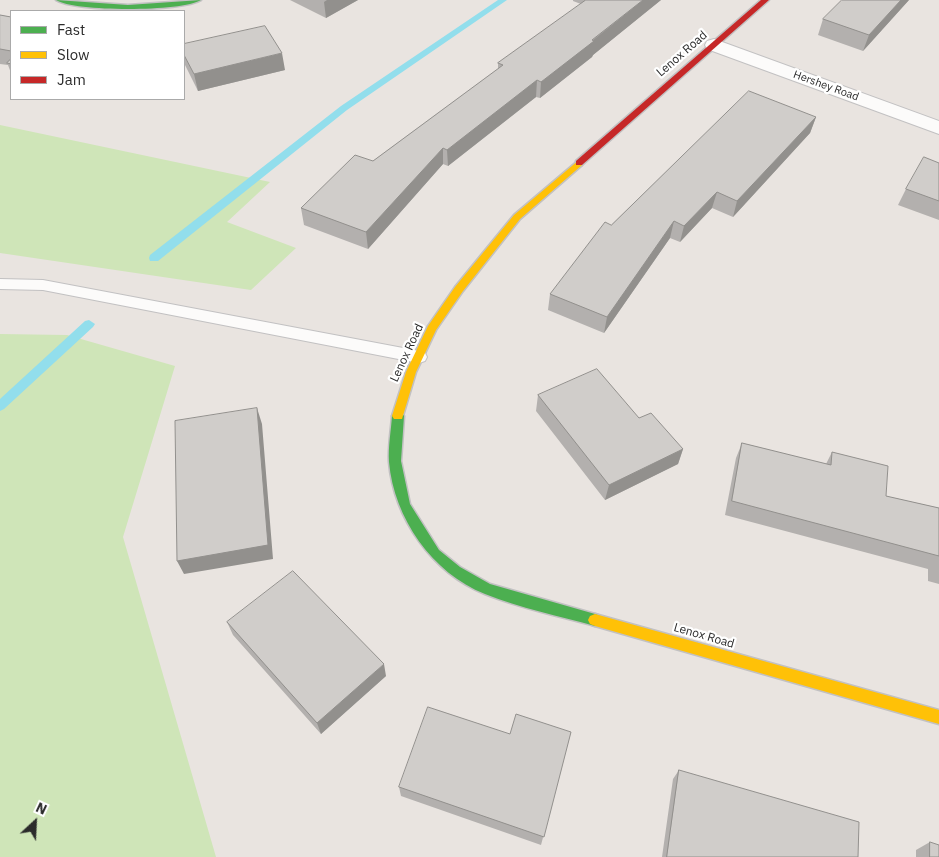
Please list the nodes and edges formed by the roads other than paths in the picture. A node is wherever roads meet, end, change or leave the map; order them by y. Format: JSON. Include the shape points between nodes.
{"nodes":[{"id":1,"x":60,"y":0,"type":"edge"},
{"id":2,"x":196,"y":0,"type":"edge"},
{"id":3,"x":765,"y":0,"type":"edge"},
{"id":4,"x":714,"y":45,"type":"junction"},
{"id":5,"x":939,"y":128,"type":"edge"},
{"id":6,"x":0,"y":284,"type":"edge"},
{"id":7,"x":419,"y":357,"type":"junction"},
{"id":8,"x":939,"y":717,"type":"edge"}],
"edges":[{"from":1,"to":2,"type":"street","via":[[123,10],[149,9]]},
{"from":3,"to":4,"type":"street","name":"Lenox Road"},
{"from":4,"to":5,"type":"street","name":"Hershey Road"},
{"from":4,"to":7,"type":"street","name":"Lenox Road","via":[[517,217],[481,257],[447,305]]},
{"from":6,"to":7,"type":"lane","via":[[43,286]]},
{"from":7,"to":8,"type":"street","name":"Lenox Road","via":[[398,408],[393,447],[398,487],[407,513],[429,548],[450,567],[487,589]]}]}
